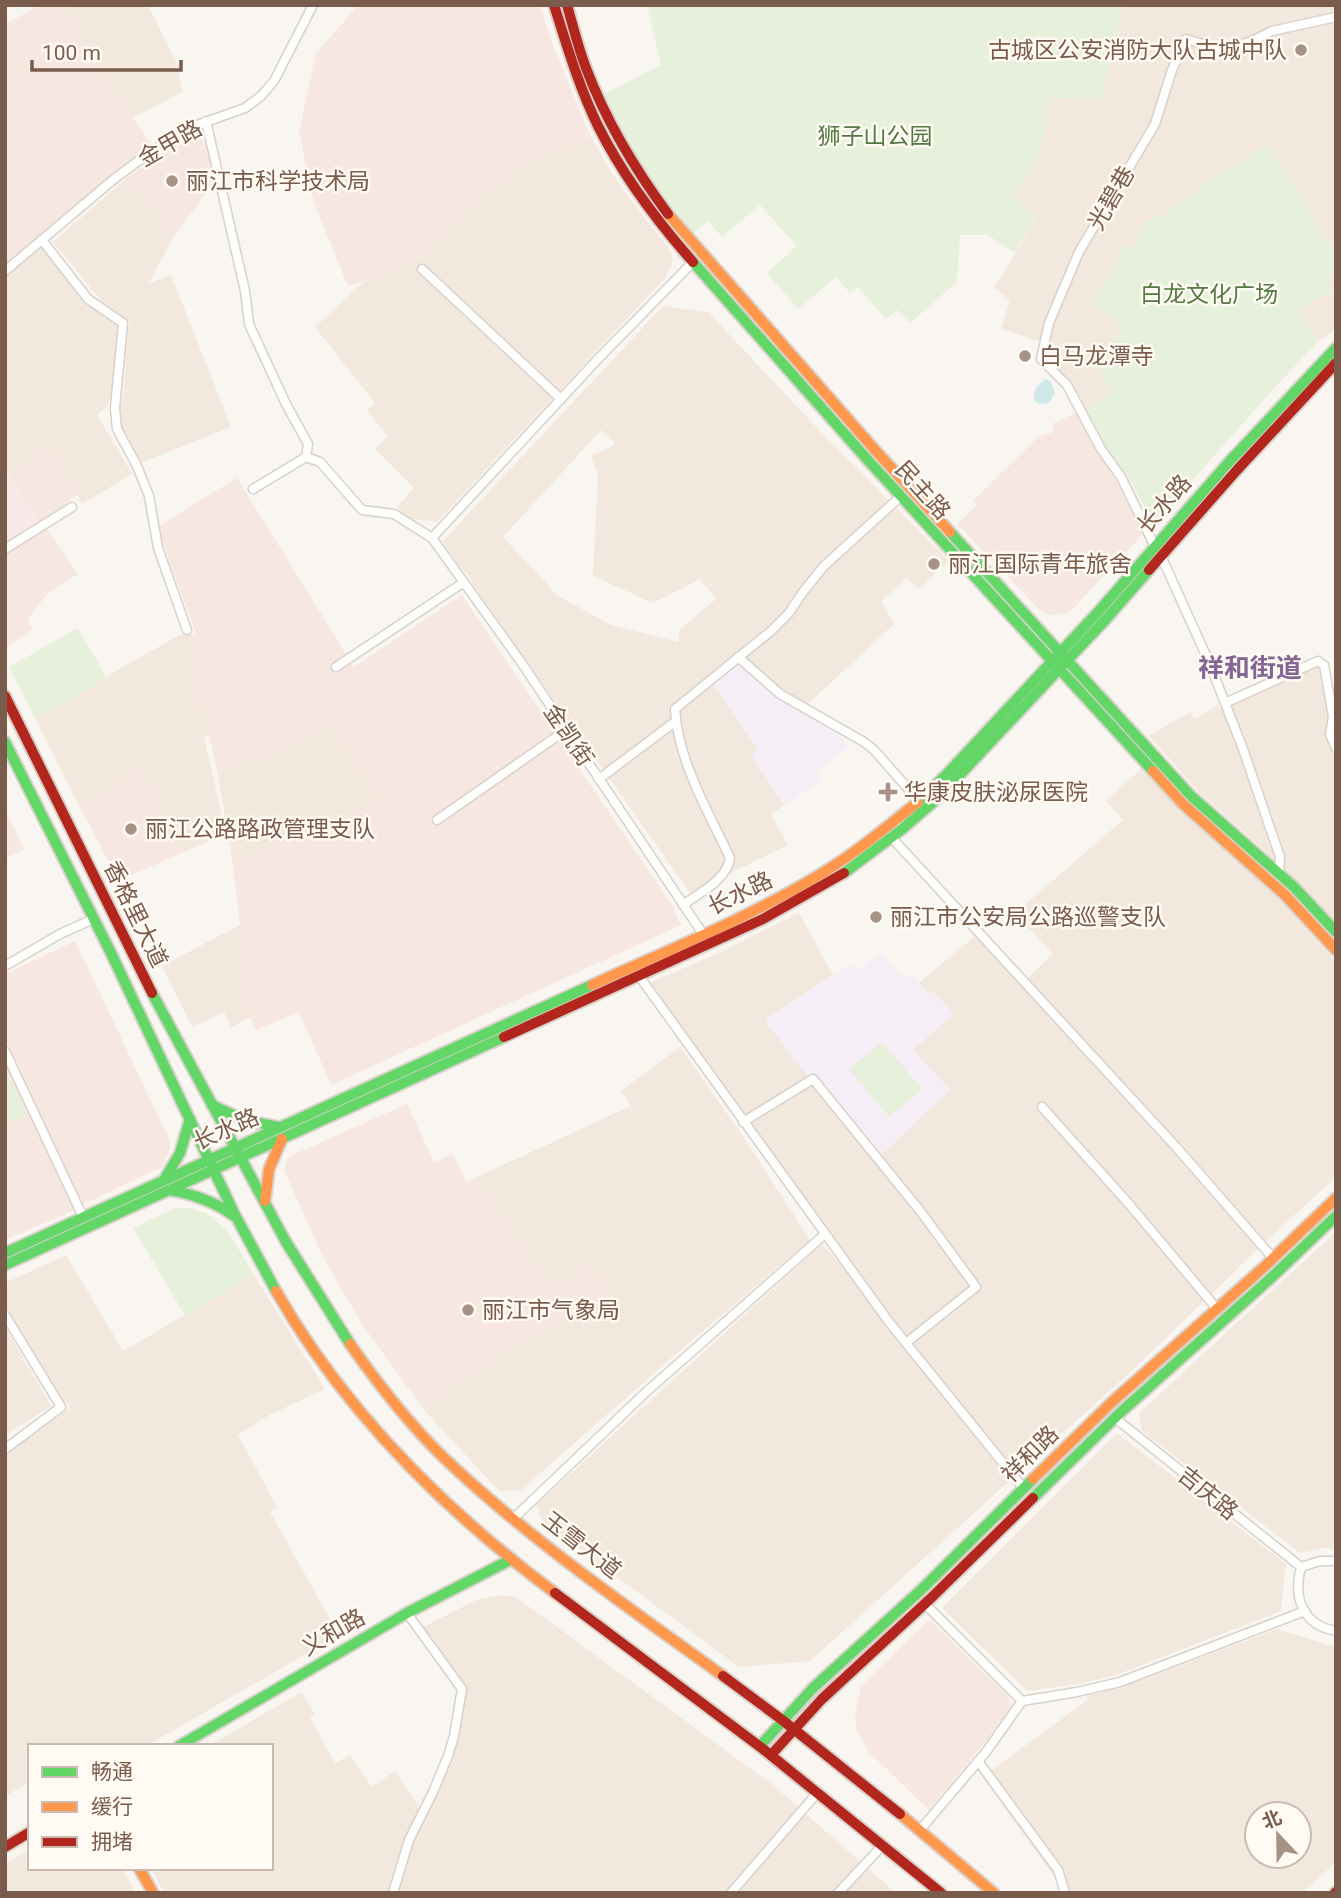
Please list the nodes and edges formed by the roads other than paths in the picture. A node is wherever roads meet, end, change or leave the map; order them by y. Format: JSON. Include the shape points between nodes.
{"nodes":[{"id":1,"x":313,"y":5,"type":"edge"},
{"id":2,"x":554,"y":5,"type":"edge"},
{"id":3,"x":567,"y":5,"type":"edge"},
{"id":4,"x":1336,"y":18,"type":"edge"},
{"id":5,"x":206,"y":121,"type":"junction"},
{"id":6,"x":42,"y":240,"type":"junction"},
{"id":7,"x":693,"y":262,"type":"junction"},
{"id":8,"x":422,"y":268,"type":"dead end"},
{"id":9,"x":5,"y":271,"type":"edge"},
{"id":10,"x":1335,"y":349,"type":"edge"},
{"id":11,"x":1336,"y":363,"type":"edge"},
{"id":12,"x":561,"y":399,"type":"junction"},
{"id":13,"x":306,"y":457,"type":"junction"},
{"id":14,"x":253,"y":489,"type":"dead end"},
{"id":15,"x":901,"y":496,"type":"junction"},
{"id":16,"x":72,"y":507,"type":"dead end"},
{"id":17,"x":432,"y":538,"type":"junction"},
{"id":18,"x":5,"y":549,"type":"edge"},
{"id":19,"x":1158,"y":551,"type":"junction"},
{"id":20,"x":464,"y":582,"type":"junction"},
{"id":21,"x":187,"y":630,"type":"dead end"},
{"id":22,"x":738,"y":657,"type":"junction"},
{"id":23,"x":1059,"y":661,"type":"junction"},
{"id":24,"x":336,"y":667,"type":"dead end"},
{"id":25,"x":5,"y":696,"type":"edge"},
{"id":26,"x":1225,"y":704,"type":"junction"},
{"id":27,"x":676,"y":720,"type":"junction"},
{"id":28,"x":566,"y":730,"type":"junction"},
{"id":29,"x":5,"y":742,"type":"edge"},
{"id":30,"x":1336,"y":748,"type":"edge"},
{"id":31,"x":599,"y":779,"type":"junction"},
{"id":32,"x":919,"y":801,"type":"junction"},
{"id":33,"x":437,"y":820,"type":"dead end"},
{"id":34,"x":891,"y":838,"type":"junction"},
{"id":35,"x":1279,"y":874,"type":"junction"},
{"id":36,"x":683,"y":905,"type":"junction"},
{"id":37,"x":93,"y":919,"type":"junction"},
{"id":38,"x":1335,"y":929,"type":"edge"},
{"id":39,"x":703,"y":934,"type":"junction"},
{"id":40,"x":1336,"y":950,"type":"edge"},
{"id":41,"x":5,"y":966,"type":"edge"},
{"id":42,"x":639,"y":976,"type":"junction"},
{"id":43,"x":5,"y":1051,"type":"edge"},
{"id":44,"x":212,"y":1105,"type":"junction"},
{"id":45,"x":1042,"y":1107,"type":"dead end"},
{"id":46,"x":190,"y":1119,"type":"junction"},
{"id":47,"x":743,"y":1122,"type":"junction"},
{"id":48,"x":282,"y":1127,"type":"junction"},
{"id":49,"x":282,"y":1139,"type":"junction"},
{"id":50,"x":238,"y":1153,"type":"junction"},
{"id":51,"x":212,"y":1165,"type":"junction"},
{"id":52,"x":167,"y":1185,"type":"junction"},
{"id":53,"x":1336,"y":1198,"type":"edge"},
{"id":54,"x":265,"y":1204,"type":"junction"},
{"id":55,"x":1336,"y":1216,"type":"edge"},
{"id":56,"x":83,"y":1217,"type":"junction"},
{"id":57,"x":237,"y":1218,"type":"junction"},
{"id":58,"x":825,"y":1234,"type":"junction"},
{"id":59,"x":5,"y":1253,"type":"edge"},
{"id":60,"x":1273,"y":1258,"type":"junction"},
{"id":61,"x":5,"y":1265,"type":"edge"},
{"id":62,"x":1217,"y":1309,"type":"junction"},
{"id":63,"x":5,"y":1315,"type":"edge"},
{"id":64,"x":906,"y":1343,"type":"junction"},
{"id":65,"x":1115,"y":1418,"type":"junction"},
{"id":66,"x":5,"y":1449,"type":"edge"},
{"id":67,"x":1024,"y":1489,"type":"junction"},
{"id":68,"x":514,"y":1518,"type":"junction"},
{"id":69,"x":512,"y":1559,"type":"junction"},
{"id":70,"x":1336,"y":1561,"type":"edge"},
{"id":71,"x":1301,"y":1567,"type":"junction"},
{"id":72,"x":925,"y":1604,"type":"junction"},
{"id":73,"x":1305,"y":1611,"type":"junction"},
{"id":74,"x":407,"y":1613,"type":"junction"},
{"id":75,"x":1336,"y":1631,"type":"edge"},
{"id":76,"x":1022,"y":1701,"type":"junction"},
{"id":77,"x":782,"y":1720,"type":"junction"},
{"id":78,"x":793,"y":1729,"type":"junction"},
{"id":79,"x":182,"y":1744,"type":"edge"},
{"id":80,"x":760,"y":1746,"type":"junction"},
{"id":81,"x":771,"y":1755,"type":"junction"},
{"id":82,"x":978,"y":1761,"type":"junction"},
{"id":83,"x":818,"y":1792,"type":"junction"},
{"id":84,"x":920,"y":1830,"type":"junction"},
{"id":85,"x":28,"y":1833,"type":"edge"},
{"id":86,"x":883,"y":1845,"type":"junction"},
{"id":87,"x":5,"y":1847,"type":"edge"},
{"id":88,"x":140,"y":1870,"type":"edge"},
{"id":89,"x":732,"y":1892,"type":"edge"},
{"id":90,"x":153,"y":1893,"type":"edge"},
{"id":91,"x":393,"y":1893,"type":"edge"},
{"id":92,"x":838,"y":1893,"type":"edge"},
{"id":93,"x":941,"y":1893,"type":"edge"},
{"id":94,"x":994,"y":1893,"type":"edge"},
{"id":95,"x":1065,"y":1893,"type":"edge"}],
"edges":[{"from":1,"to":5,"type":"street","name":"金甲路","via":[[268,89],[245,108]]},
{"from":2,"to":7,"type":"main road","name":"民主路","via":[[586,100],[611,150],[646,205]]},
{"from":3,"to":23,"type":"main road","name":"民主路","via":[[597,96],[655,198]]},
{"from":4,"to":19,"type":"street","name":"光碧巷","via":[[1272,31],[1221,50],[1186,38],[1155,124],[1079,253],[1049,323],[1041,359],[1066,385],[1121,477]]},
{"from":5,"to":6,"type":"street","name":"金甲路","via":[[131,165]]},
{"from":5,"to":13,"type":"street","via":[[249,324],[308,444]]},
{"from":6,"to":9,"type":"street","name":"金甲路"},
{"from":6,"to":21,"type":"street","via":[[88,299],[123,323],[117,429],[149,495],[158,548]]},
{"from":7,"to":12,"type":"street"},
{"from":7,"to":15,"type":"main road","name":"民主路"},
{"from":8,"to":12,"type":"street"},
{"from":10,"to":19,"type":"main road","name":"长水路","via":[[1229,462]]},
{"from":11,"to":19,"type":"main road","name":"长水路"},
{"from":12,"to":17,"type":"street"},
{"from":13,"to":14,"type":"street"},
{"from":13,"to":17,"type":"street","via":[[320,462],[362,510],[394,514]]},
{"from":15,"to":22,"type":"street","via":[[824,566],[780,622]]},
{"from":15,"to":23,"type":"main road","name":"民主路"},
{"from":16,"to":18,"type":"street"},
{"from":17,"to":20,"type":"street","name":"金凯街"},
{"from":19,"to":23,"type":"main road","name":"长水路"},
{"from":19,"to":26,"type":"street"},
{"from":20,"to":24,"type":"street"},
{"from":20,"to":28,"type":"street","name":"金凯街"},
{"from":22,"to":27,"type":"street","via":[[675,709]]},
{"from":22,"to":32,"type":"street","via":[[780,694],[864,742]]},
{"from":23,"to":32,"type":"main road","name":"长水路"},
{"from":23,"to":34,"type":"main road","name":"长水路","via":[[955,781]]},
{"from":23,"to":35,"type":"main road","name":"民主路","via":[[1191,796]]},
{"from":23,"to":40,"type":"main road","name":"民主路","via":[[1183,804],[1286,895]]},
{"from":25,"to":44,"type":"main road","name":"香格里大道"},
{"from":26,"to":30,"type":"street","via":[[1318,661],[1324,665],[1333,717],[1330,734]]},
{"from":26,"to":35,"type":"street","via":[[1280,857]]},
{"from":27,"to":31,"type":"street"},
{"from":27,"to":36,"type":"street","via":[[687,765],[730,858],[722,876]]},
{"from":28,"to":31,"type":"street","name":"金凯街"},
{"from":28,"to":33,"type":"street"},
{"from":29,"to":37,"type":"main road","name":"香格里大道"},
{"from":31,"to":36,"type":"street","name":"金凯街"},
{"from":32,"to":39,"type":"main road","name":"长水路","via":[[815,878]]},
{"from":34,"to":42,"type":"main road","name":"长水路","via":[[792,904]]},
{"from":34,"to":60,"type":"street"},
{"from":35,"to":38,"type":"main road","name":"民主路"},
{"from":36,"to":39,"type":"street","name":"金凯街"},
{"from":37,"to":41,"type":"street"},
{"from":37,"to":46,"type":"main road","name":"香格里大道"},
{"from":39,"to":48,"type":"main road","name":"长水路"},
{"from":42,"to":47,"type":"street"},
{"from":42,"to":49,"type":"main road","name":"长水路"},
{"from":43,"to":56,"type":"street"},
{"from":44,"to":48,"type":"main road","via":[[236,1118]]},
{"from":44,"to":50,"type":"main road","name":"香格里大道"},
{"from":45,"to":62,"type":"street"},
{"from":46,"to":51,"type":"main road","name":"香格里大道"},
{"from":46,"to":52,"type":"main road"},
{"from":47,"to":58,"type":"street"},
{"from":47,"to":64,"type":"street","via":[[813,1079],[921,1212],[976,1287]]},
{"from":48,"to":50,"type":"main road","name":"长水路"},
{"from":49,"to":50,"type":"main road","name":"长水路"},
{"from":49,"to":54,"type":"main road","via":[[269,1168]]},
{"from":50,"to":51,"type":"main road","name":"长水路"},
{"from":50,"to":54,"type":"main road","name":"玉雪大道"},
{"from":51,"to":52,"type":"main road","name":"长水路"},
{"from":51,"to":57,"type":"main road"},
{"from":52,"to":56,"type":"main road","name":"长水路"},
{"from":52,"to":57,"type":"main road","via":[[201,1197]]},
{"from":52,"to":61,"type":"main road","name":"长水路"},
{"from":53,"to":60,"type":"main road","name":"祥和路"},
{"from":54,"to":68,"type":"main road","name":"玉雪大道","via":[[320,1301],[377,1382],[456,1469]]},
{"from":55,"to":65,"type":"main road","name":"祥和路"},
{"from":56,"to":59,"type":"main road","name":"长水路"},
{"from":57,"to":69,"type":"main road","via":[[293,1318],[352,1402],[433,1493]]},
{"from":58,"to":64,"type":"street"},
{"from":58,"to":68,"type":"street","via":[[645,1393]]},
{"from":60,"to":62,"type":"main road","name":"祥和路"},
{"from":62,"to":67,"type":"main road","name":"祥和路","via":[[1112,1402]]},
{"from":63,"to":66,"type":"street","via":[[61,1407]]},
{"from":64,"to":67,"type":"street"},
{"from":65,"to":71,"type":"street","name":"吉庆路"},
{"from":65,"to":72,"type":"main road","name":"祥和路"},
{"from":67,"to":77,"type":"main road","name":"祥和路"},
{"from":68,"to":77,"type":"main road","name":"玉雪大道"},
{"from":69,"to":74,"type":"main road","name":"义和路"},
{"from":69,"to":80,"type":"main road"},
{"from":70,"to":71,"type":"street"},
{"from":71,"to":73,"type":"street","via":[[1297,1587]]},
{"from":72,"to":76,"type":"street"},
{"from":72,"to":78,"type":"main road","name":"祥和路"},
{"from":73,"to":75,"type":"street","via":[[1316,1625]]},
{"from":73,"to":76,"type":"street","via":[[1120,1682]]},
{"from":74,"to":79,"type":"main road","name":"义和路"},
{"from":74,"to":91,"type":"street","via":[[462,1689],[448,1756],[409,1840]]},
{"from":76,"to":82,"type":"street"},
{"from":77,"to":78,"type":"main road","name":"玉雪大道"},
{"from":77,"to":80,"type":"main road","name":"祥和路"},
{"from":78,"to":81,"type":"main road","name":"祥和路"},
{"from":78,"to":84,"type":"main road","name":"玉雪大道"},
{"from":80,"to":81,"type":"main road"},
{"from":81,"to":83,"type":"main road"},
{"from":82,"to":84,"type":"street"},
{"from":82,"to":95,"type":"street","via":[[1058,1870]]},
{"from":83,"to":86,"type":"main road"},
{"from":83,"to":89,"type":"street"},
{"from":84,"to":94,"type":"main road","name":"玉雪大道"},
{"from":85,"to":87,"type":"main road"},
{"from":86,"to":92,"type":"street"},
{"from":86,"to":93,"type":"main road"},
{"from":88,"to":90,"type":"main road"}]}
